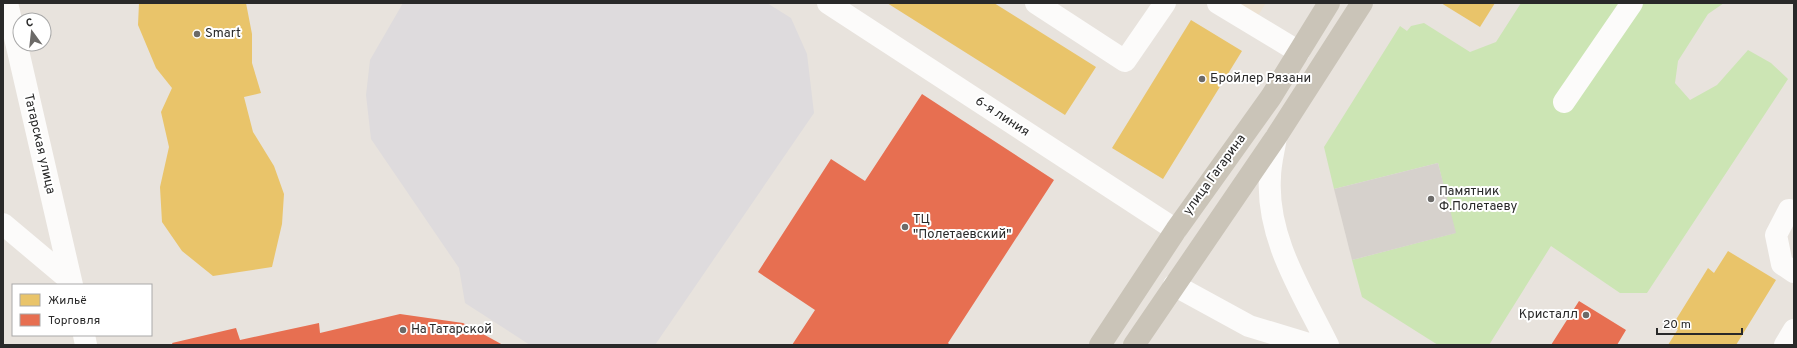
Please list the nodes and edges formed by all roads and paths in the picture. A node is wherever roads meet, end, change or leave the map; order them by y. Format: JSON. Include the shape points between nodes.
{"nodes":[{"id":1,"x":7,"y":3,"type":"edge"},
{"id":2,"x":828,"y":3,"type":"edge"},
{"id":3,"x":1036,"y":3,"type":"edge"},
{"id":4,"x":1165,"y":3,"type":"edge"},
{"id":5,"x":1218,"y":3,"type":"edge"},
{"id":6,"x":1330,"y":3,"type":"edge"},
{"id":7,"x":1362,"y":3,"type":"edge"},
{"id":8,"x":1632,"y":3,"type":"edge"},
{"id":9,"x":1299,"y":52,"type":"junction"},
{"id":10,"x":1564,"y":102,"type":"dead end"},
{"id":11,"x":1276,"y":138,"type":"junction"},
{"id":12,"x":1789,"y":210,"type":"dead end"},
{"id":13,"x":3,"y":224,"type":"edge"},
{"id":14,"x":1176,"y":230,"type":"junction"},
{"id":15,"x":1794,"y":272,"type":"edge"},
{"id":16,"x":71,"y":283,"type":"edge"},
{"id":17,"x":1174,"y":285,"type":"junction"},
{"id":18,"x":1794,"y":330,"type":"edge"},
{"id":19,"x":1105,"y":337,"type":"edge"},
{"id":20,"x":1134,"y":345,"type":"edge"},
{"id":21,"x":1312,"y":345,"type":"edge"},
{"id":22,"x":1328,"y":345,"type":"edge"},
{"id":23,"x":1785,"y":345,"type":"edge"}],
"edges":[{"from":1,"to":16,"type":"street","name":"Татарская улица"},
{"from":2,"to":14,"type":"street","name":"6-я линия"},
{"from":3,"to":4,"type":"street","via":[[1125,61]]},
{"from":5,"to":9,"type":"street"},
{"from":6,"to":9,"type":"main road","name":"улица Гагарина"},
{"from":7,"to":11,"type":"main road"},
{"from":8,"to":10,"type":"street"},
{"from":9,"to":14,"type":"main road","name":"улица Гагарина","via":[[1271,97]]},
{"from":11,"to":17,"type":"main road"},
{"from":11,"to":22,"type":"street","via":[[1270,177],[1273,216],[1282,253]]},
{"from":12,"to":15,"type":"street","via":[[1776,235],[1782,264]]},
{"from":13,"to":16,"type":"street"},
{"from":14,"to":17,"type":"main road"},
{"from":14,"to":19,"type":"main road","name":"улица Гагарина"},
{"from":17,"to":19,"type":"main road"},
{"from":17,"to":20,"type":"main road"},
{"from":17,"to":21,"type":"street","via":[[1249,326]]},
{"from":18,"to":23,"type":"street"}]}
